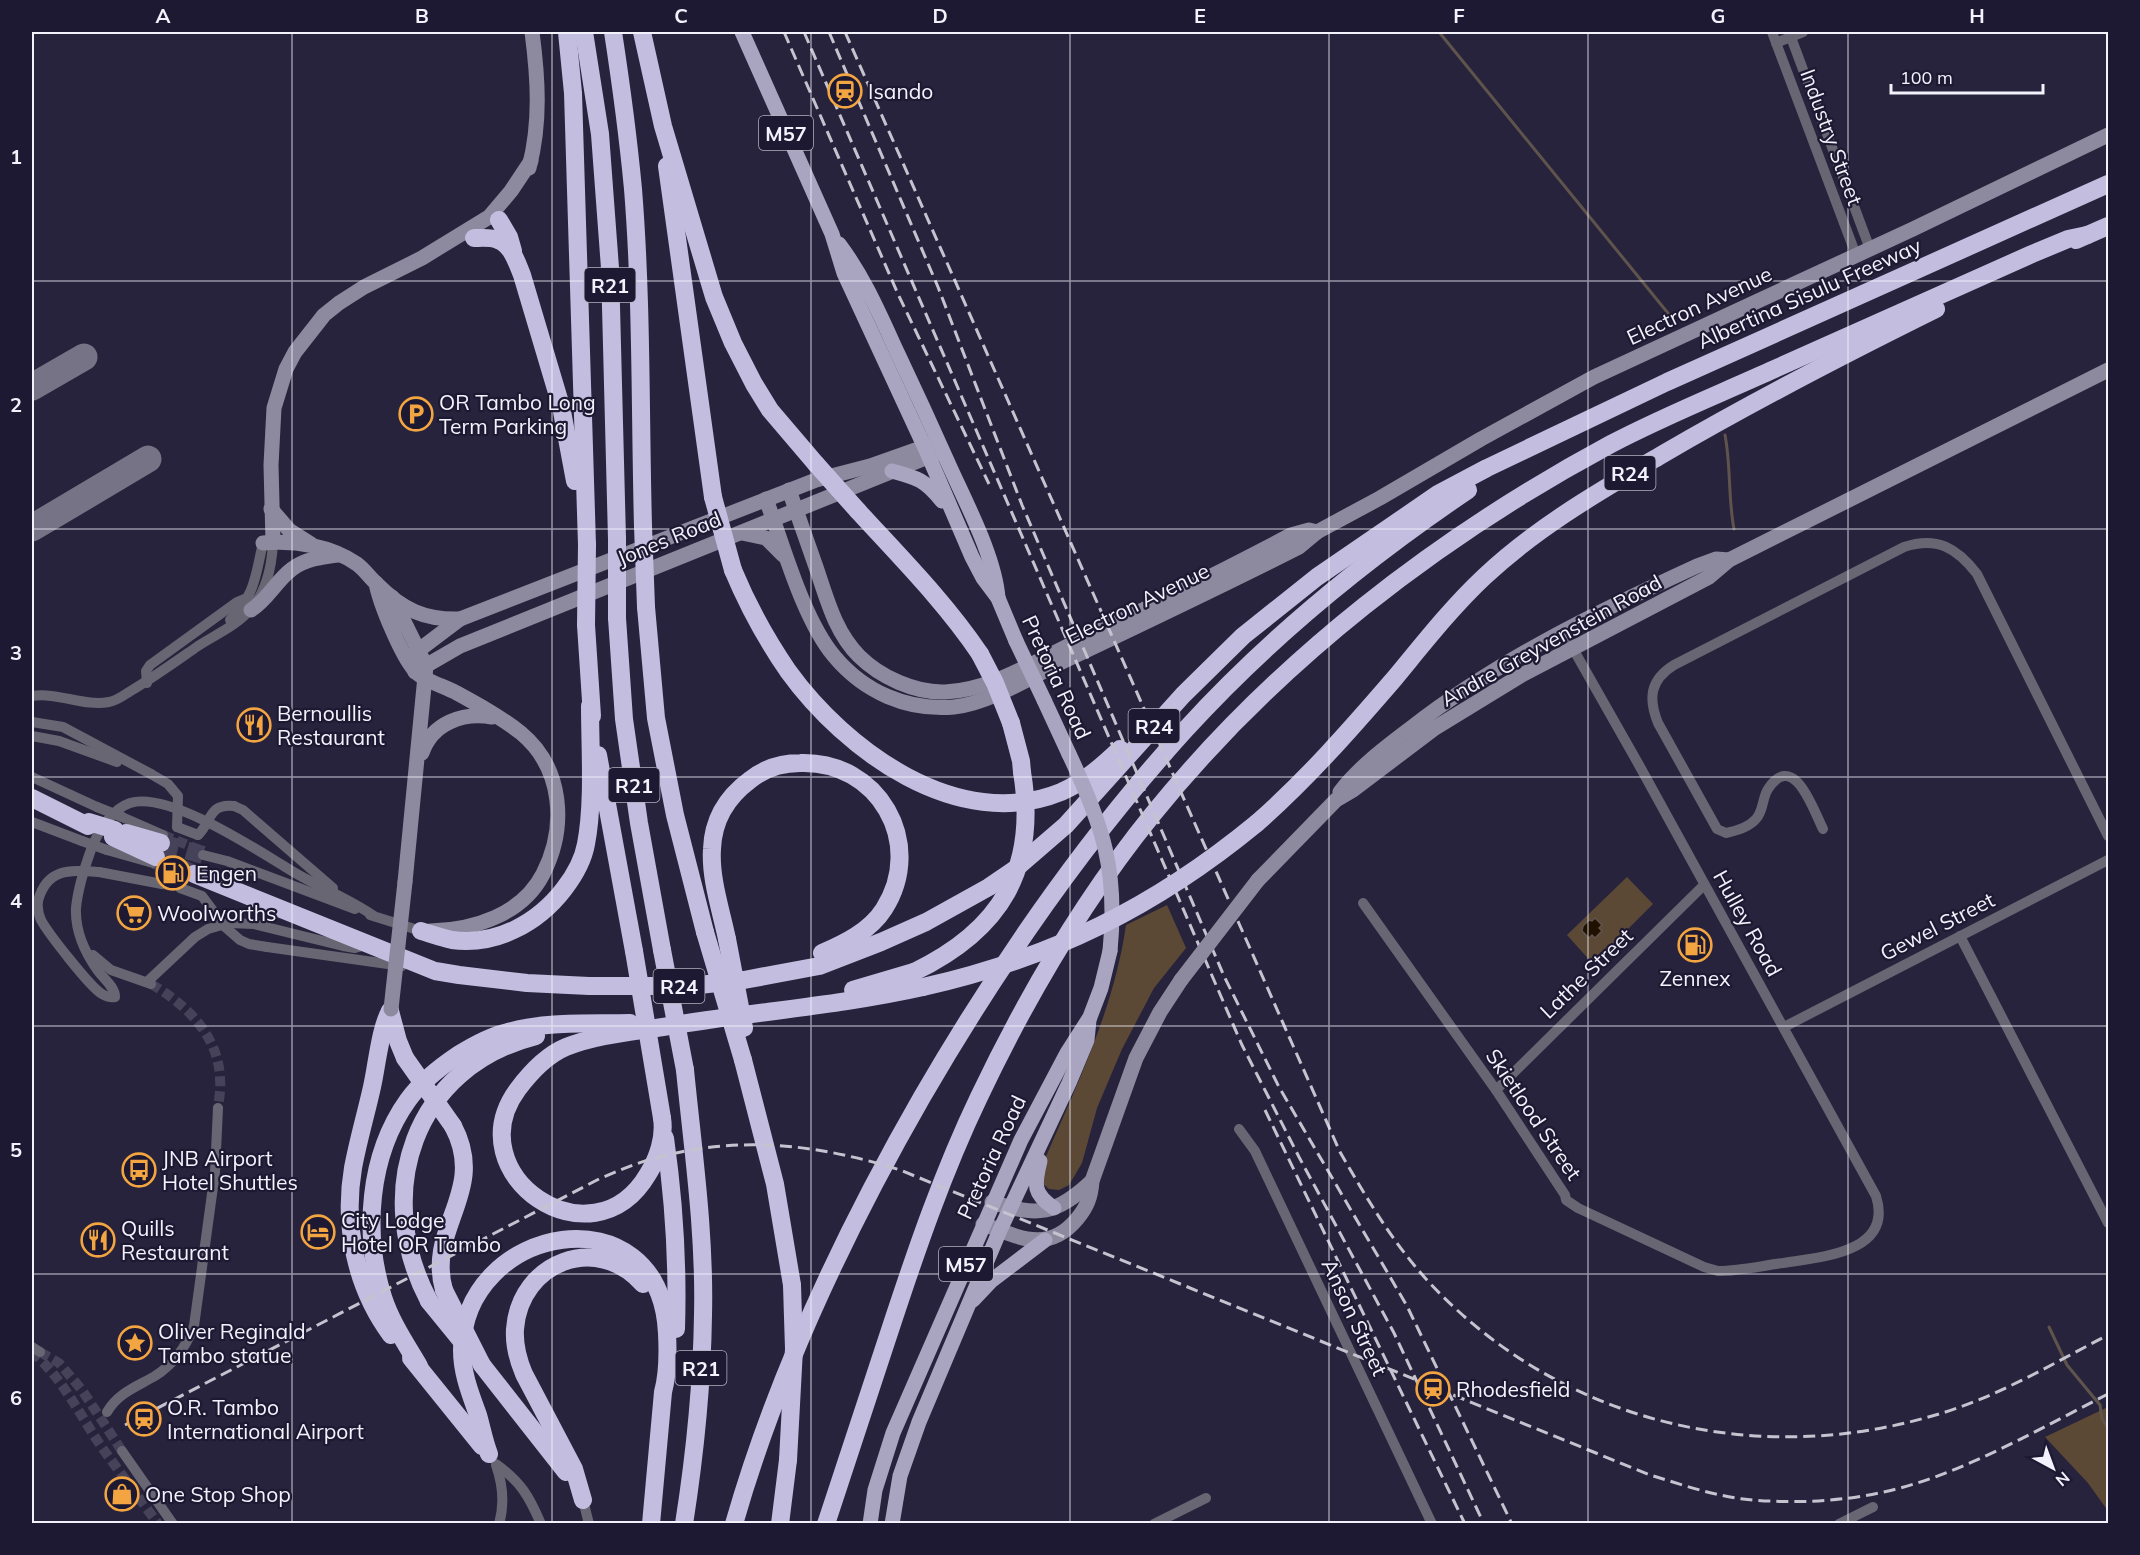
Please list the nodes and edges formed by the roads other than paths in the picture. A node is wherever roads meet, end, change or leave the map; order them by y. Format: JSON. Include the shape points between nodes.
{"nodes":[{"id":1,"x":532,"y":32,"type":"edge"},
{"id":2,"x":567,"y":32,"type":"edge"},
{"id":3,"x":584,"y":32,"type":"edge"},
{"id":4,"x":613,"y":32,"type":"edge"},
{"id":5,"x":642,"y":32,"type":"edge"},
{"id":6,"x":742,"y":32,"type":"edge"},
{"id":7,"x":1772,"y":32,"type":"edge"},
{"id":8,"x":1803,"y":32,"type":"edge"},
{"id":9,"x":1790,"y":34,"type":"edge"},
{"id":10,"x":1776,"y":43,"type":"junction"},
{"id":11,"x":663,"y":126,"type":"junction"},
{"id":12,"x":2109,"y":135,"type":"edge"},
{"id":13,"x":1837,"y":158,"type":"junction"},
{"id":14,"x":531,"y":161,"type":"junction"},
{"id":15,"x":1820,"y":164,"type":"junction"},
{"id":16,"x":2109,"y":183,"type":"edge"},
{"id":17,"x":499,"y":220,"type":"junction"},
{"id":18,"x":2109,"y":226,"type":"edge"},
{"id":19,"x":2087,"y":235,"type":"junction"},
{"id":20,"x":474,"y":237,"type":"junction"},
{"id":21,"x":1863,"y":252,"type":"junction"},
{"id":22,"x":514,"y":255,"type":"junction"},
{"id":23,"x":422,"y":258,"type":"junction"},
{"id":24,"x":2109,"y":370,"type":"edge"},
{"id":25,"x":1530,"y":448,"type":"junction"},
{"id":26,"x":933,"y":449,"type":"junction"},
{"id":27,"x":892,"y":471,"type":"junction"},
{"id":28,"x":789,"y":490,"type":"junction"},
{"id":29,"x":828,"y":498,"type":"junction"},
{"id":30,"x":766,"y":499,"type":"junction"},
{"id":31,"x":271,"y":509,"type":"junction"},
{"id":32,"x":796,"y":511,"type":"junction"},
{"id":33,"x":952,"y":512,"type":"junction"},
{"id":34,"x":774,"y":519,"type":"junction"},
{"id":35,"x":586,"y":524,"type":"junction"},
{"id":36,"x":740,"y":532,"type":"junction"},
{"id":37,"x":1317,"y":532,"type":"junction"},
{"id":38,"x":269,"y":538,"type":"junction"},
{"id":39,"x":806,"y":540,"type":"junction"},
{"id":40,"x":313,"y":546,"type":"junction"},
{"id":41,"x":341,"y":555,"type":"junction"},
{"id":42,"x":1729,"y":560,"type":"junction"},
{"id":43,"x":789,"y":564,"type":"junction"},
{"id":44,"x":376,"y":584,"type":"junction"},
{"id":45,"x":392,"y":597,"type":"junction"},
{"id":46,"x":998,"y":598,"type":"junction"},
{"id":47,"x":250,"y":603,"type":"junction"},
{"id":48,"x":460,"y":619,"type":"junction"},
{"id":49,"x":1563,"y":631,"type":"junction"},
{"id":50,"x":1243,"y":636,"type":"junction"},
{"id":51,"x":1572,"y":649,"type":"junction"},
{"id":52,"x":419,"y":665,"type":"junction"},
{"id":53,"x":147,"y":683,"type":"junction"},
{"id":54,"x":32,"y":696,"type":"edge"},
{"id":55,"x":590,"y":706,"type":"junction"},
{"id":56,"x":501,"y":719,"type":"junction"},
{"id":57,"x":32,"y":723,"type":"edge"},
{"id":58,"x":32,"y":736,"type":"edge"},
{"id":59,"x":416,"y":770,"type":"junction"},
{"id":60,"x":151,"y":774,"type":"junction"},
{"id":61,"x":32,"y":777,"type":"edge"},
{"id":62,"x":32,"y":798,"type":"edge"},
{"id":63,"x":1336,"y":800,"type":"junction"},
{"id":64,"x":32,"y":822,"type":"edge"},
{"id":65,"x":89,"y":824,"type":"junction"},
{"id":66,"x":1823,"y":829,"type":"dead end"},
{"id":67,"x":2109,"y":836,"type":"edge"},
{"id":68,"x":158,"y":850,"type":"tunnel mouth"},
{"id":69,"x":202,"y":853,"type":"tunnel mouth"},
{"id":70,"x":2109,"y":860,"type":"edge"},
{"id":71,"x":194,"y":874,"type":"tunnel mouth"},
{"id":72,"x":162,"y":884,"type":"tunnel mouth"},
{"id":73,"x":1704,"y":885,"type":"junction"},
{"id":74,"x":175,"y":887,"type":"tunnel mouth"},
{"id":75,"x":341,"y":895,"type":"junction"},
{"id":76,"x":1363,"y":903,"type":"dead end"},
{"id":77,"x":374,"y":916,"type":"junction"},
{"id":78,"x":79,"y":931,"type":"junction"},
{"id":79,"x":421,"y":931,"type":"junction"},
{"id":80,"x":1960,"y":936,"type":"junction"},
{"id":81,"x":370,"y":945,"type":"junction"},
{"id":82,"x":435,"y":971,"type":"junction"},
{"id":83,"x":768,"y":976,"type":"junction"},
{"id":84,"x":919,"y":980,"type":"junction"},
{"id":85,"x":390,"y":1010,"type":"junction"},
{"id":86,"x":1090,"y":1017,"type":"junction"},
{"id":87,"x":705,"y":1020,"type":"junction"},
{"id":88,"x":591,"y":1024,"type":"junction"},
{"id":89,"x":1784,"y":1027,"type":"junction"},
{"id":90,"x":746,"y":1057,"type":"junction"},
{"id":91,"x":1496,"y":1090,"type":"junction"},
{"id":92,"x":219,"y":1108,"type":"tunnel mouth"},
{"id":93,"x":662,"y":1122,"type":"junction"},
{"id":94,"x":1048,"y":1129,"type":"junction"},
{"id":95,"x":1239,"y":1129,"type":"dead end"},
{"id":96,"x":1092,"y":1181,"type":"junction"},
{"id":97,"x":992,"y":1202,"type":"junction"},
{"id":98,"x":1011,"y":1208,"type":"junction"},
{"id":99,"x":1054,"y":1208,"type":"junction"},
{"id":100,"x":2109,"y":1222,"type":"edge"},
{"id":101,"x":983,"y":1224,"type":"junction"},
{"id":102,"x":1000,"y":1230,"type":"junction"},
{"id":103,"x":1868,"y":1236,"type":"joint"},
{"id":104,"x":1045,"y":1240,"type":"junction"},
{"id":105,"x":966,"y":1307,"type":"junction"},
{"id":106,"x":482,"y":1365,"type":"junction"},
{"id":107,"x":418,"y":1366,"type":"junction"},
{"id":108,"x":663,"y":1392,"type":"junction"},
{"id":109,"x":107,"y":1412,"type":"dead end"},
{"id":110,"x":122,"y":1451,"type":"tunnel mouth"},
{"id":111,"x":493,"y":1459,"type":"junction"},
{"id":112,"x":1206,"y":1498,"type":"dead end"},
{"id":113,"x":583,"y":1500,"type":"junction"},
{"id":114,"x":1873,"y":1507,"type":"dead end"},
{"id":115,"x":173,"y":1524,"type":"edge"},
{"id":116,"x":499,"y":1524,"type":"edge"},
{"id":117,"x":541,"y":1524,"type":"edge"},
{"id":118,"x":589,"y":1524,"type":"edge"},
{"id":119,"x":652,"y":1524,"type":"edge"},
{"id":120,"x":684,"y":1524,"type":"edge"},
{"id":121,"x":734,"y":1524,"type":"edge"},
{"id":122,"x":780,"y":1524,"type":"edge"},
{"id":123,"x":826,"y":1524,"type":"edge"},
{"id":124,"x":870,"y":1524,"type":"edge"},
{"id":125,"x":891,"y":1524,"type":"edge"},
{"id":126,"x":1154,"y":1524,"type":"edge"},
{"id":127,"x":1432,"y":1524,"type":"edge"},
{"id":128,"x":1839,"y":1524,"type":"edge"}],
"edges":[{"from":1,"to":14,"type":"main road","via":[[538,104]]},
{"from":2,"to":35,"type":"highway","via":[[573,93]]},
{"from":3,"to":120,"type":"highway","number":"R21","bridge":true,"via":[[600,134],[610,268],[617,618],[624,719],[639,823],[685,1070],[699,1212],[703,1313],[699,1400]]},
{"from":4,"to":90,"type":"highway","number":"R21","bridge":true,"via":[[633,190],[646,607],[656,718],[675,815],[705,932]]},
{"from":5,"to":11,"type":"highway"},
{"from":6,"to":26,"type":"main road","name":"Pretoria Road","number":"M57","via":[[832,234],[853,262],[879,313]]},
{"from":7,"to":10,"type":"street","name":"Industry Street"},
{"from":8,"to":9,"type":"street"},
{"from":9,"to":10,"type":"street"},
{"from":9,"to":13,"type":"street","name":"Industry Street"},
{"from":10,"to":15,"type":"street","name":"Industry Street"},
{"from":11,"to":50,"type":"highway","bridge":true,"via":[[712,497],[734,570],[756,618],[788,671],[842,731],[869,753],[922,784],[956,797],[989,803],[1023,802],[1060,792],[1089,776],[1189,679]]},
{"from":11,"to":84,"type":"highway","bridge":true,"via":[[708,278],[754,384],[770,410],[932,593],[980,654],[1011,723],[1021,760],[1027,815],[1017,870],[981,928]]},
{"from":12,"to":21,"type":"main road","name":"Electron Avenue"},
{"from":13,"to":15,"type":"street"},
{"from":13,"to":21,"type":"street","name":"Industry Street"},
{"from":14,"to":17,"type":"main road","via":[[525,181]]},
{"from":14,"to":23,"type":"main road","via":[[489,217]]},
{"from":15,"to":21,"type":"street","name":"Industry Street"},
{"from":16,"to":25,"type":"highway","name":"Albertina Sisulu Freeway","number":"R24","via":[[1806,318]]},
{"from":17,"to":20,"type":"main road"},
{"from":17,"to":22,"type":"highway"},
{"from":18,"to":19,"type":"highway","number":"R24"},
{"from":19,"to":84,"type":"highway","number":"R24","bridge":true,"via":[[1766,397],[1543,528],[1454,608],[1294,790],[1195,871],[1115,919],[1044,952],[1005,965]]},
{"from":19,"to":123,"type":"highway","via":[[2032,254],[1695,404],[1613,443],[1530,490],[1411,570],[1347,620],[1222,737],[1152,815],[1114,866],[1046,971],[996,1062],[921,1236]]},
{"from":20,"to":22,"type":"highway","via":[[498,240]]},
{"from":20,"to":23,"type":"main road"},
{"from":21,"to":37,"type":"main road","name":"Electron Avenue","via":[[1594,377]]},
{"from":22,"to":35,"type":"highway","via":[[561,406]]},
{"from":23,"to":31,"type":"main road","via":[[339,303],[324,315],[295,352],[274,408]]},
{"from":24,"to":42,"type":"main road","name":"Andre Greyvenstein Road"},
{"from":25,"to":50,"type":"highway","number":"R24","via":[[1438,494],[1317,577]]},
{"from":25,"to":121,"type":"highway","via":[[1370,560],[1246,667],[1146,775],[1050,896],[952,1047],[887,1158],[846,1239],[774,1406]]},
{"from":26,"to":27,"type":"main road","name":"Jones Road"},
{"from":26,"to":28,"type":"main road","name":"Jones Road"},
{"from":26,"to":33,"type":"main road","name":"Pretoria Road","number":"M57"},
{"from":26,"to":46,"type":"main road","name":"Pretoria Road","number":"M57","via":[[989,561]]},
{"from":27,"to":29,"type":"main road","name":"Jones Road"},
{"from":27,"to":33,"type":"main road","via":[[922,480]]},
{"from":28,"to":30,"type":"main road","name":"Jones Road"},
{"from":28,"to":32,"type":"main road","name":"Electron Avenue"},
{"from":29,"to":32,"type":"main road","name":"Jones Road"},
{"from":29,"to":39,"type":"main road","via":[[810,518]]},
{"from":30,"to":34,"type":"main road","name":"Electron Avenue"},
{"from":30,"to":48,"type":"main road","name":"Jones Road"},
{"from":31,"to":38,"type":"main road"},
{"from":31,"to":40,"type":"main road","via":[[289,530]]},
{"from":32,"to":34,"type":"main road","name":"Jones Road"},
{"from":32,"to":39,"type":"main road","name":"Electron Avenue"},
{"from":33,"to":46,"type":"main road","name":"Pretoria Road","number":"M57","via":[[983,578]]},
{"from":34,"to":36,"type":"main road","name":"Jones Road"},
{"from":34,"to":43,"type":"main road","name":"Electron Avenue"},
{"from":35,"to":55,"type":"highway","bridge":true},
{"from":36,"to":43,"type":"main road","via":[[766,538]]},
{"from":36,"to":52,"type":"main road","name":"Jones Road"},
{"from":37,"to":39,"type":"main road","name":"Electron Avenue","via":[[1291,535],[992,682],[943,692],[912,687],[880,673],[849,645],[833,616]]},
{"from":37,"to":43,"type":"main road","name":"Electron Avenue","via":[[1299,547],[1137,628],[988,698],[954,707],[922,706],[893,699],[869,688],[851,673],[823,642]]},
{"from":38,"to":40,"type":"main road"},
{"from":38,"to":47,"type":"street"},
{"from":40,"to":41,"type":"main road"},
{"from":41,"to":44,"type":"main road","via":[[359,565]]},
{"from":41,"to":47,"type":"main road","via":[[317,558],[292,568],[266,598]]},
{"from":42,"to":49,"type":"main road","name":"Andre Greyvenstein Road","via":[[1708,561]]},
{"from":42,"to":51,"type":"main road","name":"Andre Greyvenstein Road","via":[[1708,577]]},
{"from":44,"to":45,"type":"main road"},
{"from":44,"to":52,"type":"main road","via":[[379,600]]},
{"from":45,"to":48,"type":"main road","via":[[420,615]]},
{"from":45,"to":52,"type":"main road"},
{"from":46,"to":86,"type":"main road","name":"Pretoria Road","number":"M57","bridge":true,"via":[[1092,803],[1107,853],[1112,884],[1110,951]]},
{"from":47,"to":53,"type":"street","via":[[233,625]]},
{"from":47,"to":53,"type":"street","via":[[237,602],[150,664]]},
{"from":48,"to":52,"type":"main road"},
{"from":49,"to":51,"type":"street","name":"Hulley Road"},
{"from":49,"to":63,"type":"main road","name":"Andre Greyvenstein Road","via":[[1444,702],[1361,768]]},
{"from":50,"to":83,"type":"highway","number":"R24","via":[[1183,694],[1066,825],[1014,870],[959,905],[881,942],[819,966]]},
{"from":51,"to":63,"type":"main road","name":"Andre Greyvenstein Road","via":[[1479,699]]},
{"from":51,"to":73,"type":"street","name":"Hulley Road"},
{"from":52,"to":56,"type":"main road"},
{"from":52,"to":59,"type":"main road"},
{"from":53,"to":54,"type":"street","via":[[105,703]]},
{"from":55,"to":79,"type":"highway","via":[[586,844],[580,865],[557,899],[508,933],[487,938],[446,939]]},
{"from":55,"to":93,"type":"highway","bridge":true},
{"from":56,"to":59,"type":"main road","via":[[474,715],[444,725],[427,741]]},
{"from":56,"to":79,"type":"main road","via":[[534,746],[549,770],[559,804],[554,849],[541,878],[512,908],[470,927]]},
{"from":57,"to":60,"type":"street","via":[[63,727]]},
{"from":58,"to":60,"type":"street","via":[[58,741]]},
{"from":59,"to":85,"type":"main road","bridge":true},
{"from":60,"to":75,"type":"street","bridge":true,"via":[[178,796],[177,827],[198,835],[216,809],[234,806]]},
{"from":61,"to":65,"type":"street","via":[[43,782]]},
{"from":62,"to":65,"type":"highway"},
{"from":63,"to":96,"type":"main road","name":"Andre Greyvenstein Road","bridge":true,"via":[[1258,880],[1160,1012],[1136,1058]]},
{"from":64,"to":65,"type":"street"},
{"from":65,"to":68,"type":"highway","bridge":true},
{"from":66,"to":67,"type":"street","via":[[1801,786],[1789,776],[1769,787],[1761,811],[1751,824],[1726,833],[1717,829],[1658,723],[1652,705],[1653,690],[1674,665],[1920,542],[1951,548],[1977,574]]},
{"from":69,"to":77,"type":"street"},
{"from":70,"to":80,"type":"street","name":"Gewel Street"},
{"from":71,"to":81,"type":"highway"},
{"from":72,"to":78,"type":"street","bridge":true,"via":[[119,874],[72,870],[58,874],[43,886],[38,912],[46,928],[101,994],[115,997],[87,954]]},
{"from":73,"to":89,"type":"street","name":"Hulley Road"},
{"from":73,"to":91,"type":"street","name":"Lathe Street"},
{"from":74,"to":82,"type":"street","bridge":true,"via":[[202,896],[225,927],[244,943]]},
{"from":75,"to":77,"type":"street"},
{"from":75,"to":78,"type":"street","via":[[289,870],[215,825],[162,804],[134,802],[110,817],[93,844],[78,897]]},
{"from":76,"to":91,"type":"street","name":"Skietlood Street"},
{"from":77,"to":79,"type":"street"},
{"from":78,"to":81,"type":"street","via":[[107,968],[149,983],[195,938],[229,923],[254,924],[355,948]]},
{"from":80,"to":89,"type":"street","name":"Gewel Street"},
{"from":80,"to":100,"type":"street"},
{"from":81,"to":82,"type":"highway"},
{"from":82,"to":83,"type":"highway","number":"R24","via":[[504,981],[589,986],[690,986]]},
{"from":83,"to":90,"type":"highway","bridge":true,"via":[[856,935],[884,909],[898,879],[900,852],[896,827],[885,805],[866,784],[845,771],[820,763],[791,763],[767,769],[737,791],[717,820],[711,851],[714,879]]},
{"from":84,"to":87,"type":"highway","number":"R24","via":[[878,997]]},
{"from":85,"to":106,"type":"highway","bridge":true,"via":[[405,1058],[453,1126],[463,1152],[465,1170],[440,1267],[444,1290]]},
{"from":85,"to":107,"type":"highway","via":[[353,1169],[351,1222],[366,1293],[386,1328]]},
{"from":86,"to":94,"type":"main road","name":"Pretoria Road","number":"M57","via":[[1087,1040]]},
{"from":86,"to":97,"type":"main road","name":"Pretoria Road","number":"M57","via":[[1054,1076]]},
{"from":87,"to":88,"type":"highway","number":"R24"},
{"from":87,"to":93,"type":"highway","via":[[564,1048],[545,1060],[517,1090],[504,1120],[503,1136],[510,1168],[521,1185],[552,1209],[579,1214],[614,1206],[643,1183],[659,1150]]},
{"from":88,"to":106,"type":"highway","bridge":true,"via":[[521,1040],[461,1074],[423,1123],[409,1158],[404,1182],[404,1225],[410,1256],[429,1301]]},
{"from":88,"to":107,"type":"highway","via":[[528,1028],[486,1039],[425,1081],[396,1122],[378,1170],[371,1223],[373,1250],[383,1298]]},
{"from":89,"to":103,"type":"street","name":"Hulley Road","via":[[1876,1196],[1879,1215]]},
{"from":90,"to":122,"type":"highway","bridge":true,"via":[[775,1184],[792,1285],[794,1349]]},
{"from":91,"to":103,"type":"street","name":"Skietlood Street","via":[[1566,1200],[1706,1268],[1727,1271],[1832,1256],[1854,1248]]},
{"from":92,"to":109,"type":"street","via":[[213,1183],[189,1341],[167,1367],[121,1394]]},
{"from":93,"to":119,"type":"highway","via":[[672,1188],[675,1362],[662,1489]]},
{"from":94,"to":98,"type":"main road","name":"Pretoria Road","number":"M57"},
{"from":94,"to":99,"type":"main road","via":[[1035,1184],[1039,1195]]},
{"from":95,"to":127,"type":"street","name":"Anson Street","via":[[1263,1167]]},
{"from":96,"to":99,"type":"main road"},
{"from":96,"to":104,"type":"main road","name":"Andre Greyvenstein Road","via":[[1081,1214],[1066,1230]]},
{"from":97,"to":98,"type":"main road"},
{"from":97,"to":101,"type":"main road","name":"Pretoria Road","number":"M57"},
{"from":98,"to":99,"type":"main road"},
{"from":98,"to":102,"type":"main road","name":"Pretoria Road","number":"M57"},
{"from":101,"to":102,"type":"main road"},
{"from":101,"to":124,"type":"main road","name":"Pretoria Road","number":"M57","via":[[893,1433]]},
{"from":102,"to":104,"type":"main road","via":[[1026,1240]]},
{"from":102,"to":105,"type":"main road","name":"Pretoria Road","number":"M57"},
{"from":104,"to":105,"type":"main road","via":[[992,1281]]},
{"from":105,"to":125,"type":"main road","name":"Pretoria Road","number":"M57","via":[[908,1452]]},
{"from":106,"to":113,"type":"highway","via":[[542,1440]]},
{"from":107,"to":111,"type":"highway"},
{"from":108,"to":111,"type":"highway","via":[[666,1321],[661,1298],[650,1277],[632,1257],[606,1243],[574,1238],[541,1244],[496,1272],[474,1302],[465,1326],[463,1370]]},
{"from":108,"to":113,"type":"highway","via":[[656,1309],[637,1276],[613,1262],[587,1257],[559,1263],[539,1276],[517,1317],[518,1357],[574,1469]]},
{"from":108,"to":119,"type":"highway"},
{"from":110,"to":115,"type":"street"},
{"from":111,"to":116,"type":"street","via":[[503,1498]]},
{"from":111,"to":117,"type":"street","via":[[522,1486]]},
{"from":112,"to":126,"type":"street"},
{"from":113,"to":118,"type":"street"},
{"from":114,"to":128,"type":"street"}]}
